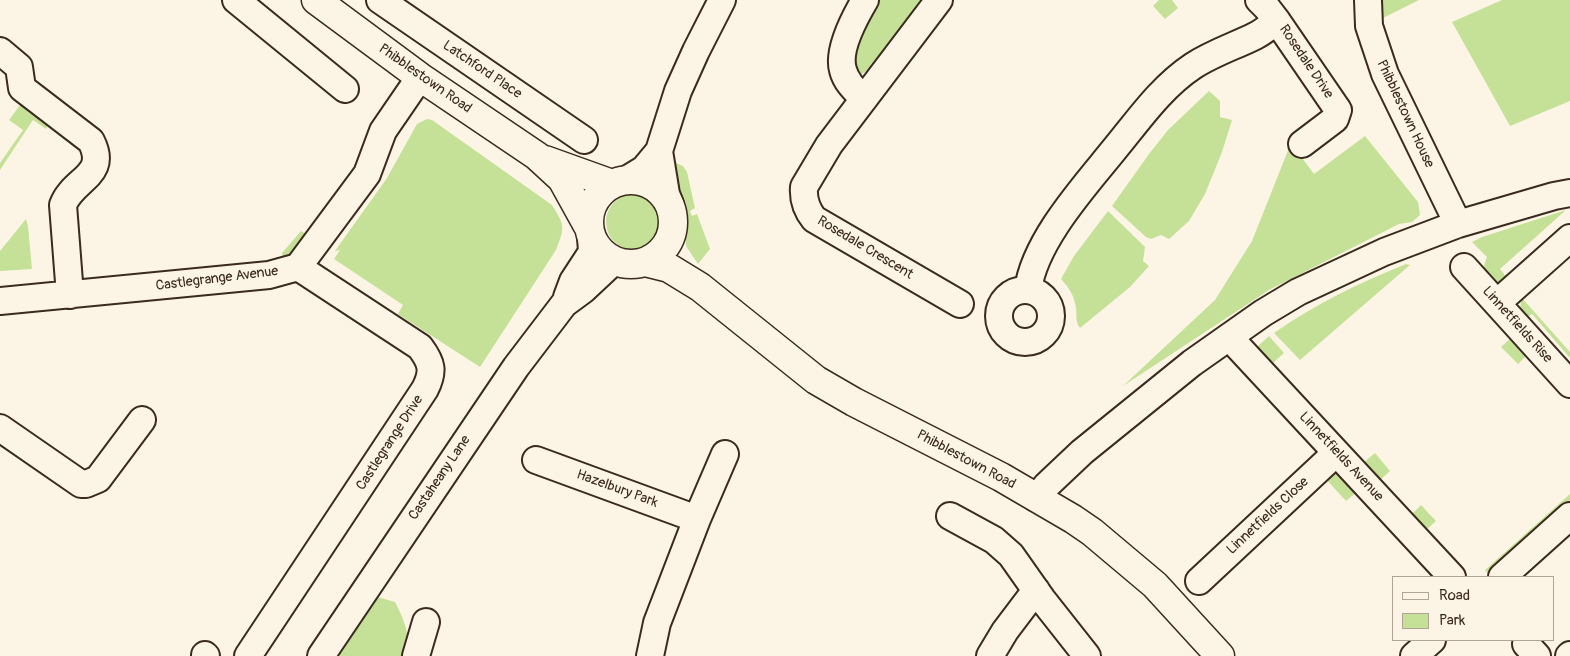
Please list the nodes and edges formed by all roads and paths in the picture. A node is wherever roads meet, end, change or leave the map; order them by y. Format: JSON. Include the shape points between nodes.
{"nodes":[{"id":1,"x":236,"y":0,"type":"edge"},
{"id":2,"x":316,"y":0,"type":"edge"},
{"id":3,"x":380,"y":0,"type":"edge"},
{"id":4,"x":722,"y":0,"type":"edge"},
{"id":5,"x":865,"y":0,"type":"edge"},
{"id":6,"x":939,"y":0,"type":"edge"},
{"id":7,"x":1259,"y":0,"type":"edge"},
{"id":8,"x":1368,"y":0,"type":"edge"},
{"id":9,"x":1277,"y":21,"type":"junction"},
{"id":10,"x":0,"y":51,"type":"edge"},
{"id":11,"x":420,"y":77,"type":"junction"},
{"id":12,"x":345,"y":88,"type":"dead end"},
{"id":13,"x":864,"y":98,"type":"junction"},
{"id":14,"x":584,"y":140,"type":"dead end"},
{"id":15,"x":1302,"y":144,"type":"dead end"},
{"id":16,"x":658,"y":151,"type":"junction"},
{"id":17,"x":537,"y":156,"type":"junction"},
{"id":18,"x":619,"y":182,"type":"junction"},
{"id":19,"x":1570,"y":193,"type":"edge"},
{"id":20,"x":671,"y":216,"type":"junction"},
{"id":21,"x":1458,"y":224,"type":"junction"},
{"id":22,"x":590,"y":232,"type":"junction"},
{"id":23,"x":1570,"y":238,"type":"edge"},
{"id":24,"x":614,"y":261,"type":"junction"},
{"id":25,"x":645,"y":262,"type":"junction"},
{"id":26,"x":1464,"y":266,"type":"dead end"},
{"id":27,"x":298,"y":267,"type":"junction"},
{"id":28,"x":696,"y":284,"type":"junction"},
{"id":29,"x":1028,"y":290,"type":"dead end"},
{"id":30,"x":70,"y":295,"type":"junction"},
{"id":31,"x":0,"y":301,"type":"edge"},
{"id":32,"x":564,"y":304,"type":"junction"},
{"id":33,"x":960,"y":304,"type":"dead end"},
{"id":34,"x":1498,"y":304,"type":"junction"},
{"id":35,"x":1229,"y":337,"type":"junction"},
{"id":36,"x":1570,"y":384,"type":"edge"},
{"id":37,"x":142,"y":420,"type":"dead end"},
{"id":38,"x":0,"y":428,"type":"edge"},
{"id":39,"x":1336,"y":452,"type":"junction"},
{"id":40,"x":725,"y":454,"type":"dead end"},
{"id":41,"x":536,"y":460,"type":"dead end"},
{"id":42,"x":1036,"y":498,"type":"junction"},
{"id":43,"x":950,"y":516,"type":"dead end"},
{"id":44,"x":1570,"y":516,"type":"edge"},
{"id":45,"x":697,"y":519,"type":"junction"},
{"id":46,"x":1451,"y":576,"type":"edge"},
{"id":47,"x":1503,"y":576,"type":"edge"},
{"id":48,"x":1199,"y":581,"type":"dead end"},
{"id":49,"x":1036,"y":590,"type":"junction"},
{"id":50,"x":426,"y":622,"type":"dead end"},
{"id":51,"x":1431,"y":641,"type":"edge"},
{"id":52,"x":248,"y":656,"type":"edge"},
{"id":53,"x":321,"y":656,"type":"edge"},
{"id":54,"x":416,"y":656,"type":"edge"},
{"id":55,"x":650,"y":656,"type":"edge"},
{"id":56,"x":990,"y":656,"type":"edge"},
{"id":57,"x":1088,"y":656,"type":"edge"},
{"id":58,"x":1220,"y":656,"type":"edge"},
{"id":59,"x":1414,"y":656,"type":"edge"}],
"edges":[{"from":1,"to":12,"type":"street"},
{"from":2,"to":11,"type":"street","name":"Phibblestown Road"},
{"from":3,"to":14,"type":"street","name":"Latchford Place"},
{"from":4,"to":16,"type":"street","via":[[678,91]]},
{"from":5,"to":13,"type":"street","via":[[849,31],[842,61],[846,80]]},
{"from":6,"to":13,"type":"street","name":"Rosedale Crescent"},
{"from":7,"to":9,"type":"street","name":"Rosedale Drive"},
{"from":8,"to":21,"type":"street","name":"Phibblestown House","via":[[1369,26],[1385,74]]},
{"from":9,"to":15,"type":"street","name":"Rosedale Drive","via":[[1338,110],[1335,119]]},
{"from":9,"to":29,"type":"street","via":[[1256,36],[1194,65],[1162,91],[1053,230],[1031,275]]},
{"from":10,"to":30,"type":"street","via":[[19,66],[22,88],[91,141],[96,150],[97,162],[63,205]]},
{"from":11,"to":17,"type":"street","name":"Phibblestown Road"},
{"from":11,"to":27,"type":"street","name":"Castlegrange Avenue","via":[[384,131],[367,174]]},
{"from":13,"to":33,"type":"street","name":"Rosedale Crescent","via":[[829,145],[804,187],[808,213]]},
{"from":16,"to":18,"type":"street","via":[[644,169]]},
{"from":16,"to":20,"type":"street"},
{"from":17,"to":18,"type":"street","name":"Phibblestown Road","via":[[569,169]]},
{"from":17,"to":22,"type":"street","name":"Phibblestown Road","via":[[562,179]]},
{"from":18,"to":20,"type":"street","via":[[639,180],[652,185],[662,193]]},
{"from":18,"to":22,"type":"street","via":[[602,191],[594,201],[589,213]]},
{"from":19,"to":21,"type":"street"},
{"from":20,"to":25,"type":"street","via":[[670,239],[664,249]]},
{"from":20,"to":28,"type":"street","name":"Phibblestown Road","via":[[680,253]]},
{"from":21,"to":35,"type":"street","via":[[1384,252],[1298,292]]},
{"from":22,"to":24,"type":"street","via":[[596,247]]},
{"from":22,"to":32,"type":"street","name":"Castaheany Lane","via":[[592,252],[573,281]]},
{"from":23,"to":34,"type":"street"},
{"from":24,"to":25,"type":"street","via":[[624,264]]},
{"from":24,"to":32,"type":"street","name":"Castaheany Lane"},
{"from":25,"to":28,"type":"street","name":"Phibblestown Road","via":[[669,268]]},
{"from":26,"to":34,"type":"street","name":"Linnetfields Rise"},
{"from":27,"to":30,"type":"street","name":"Castlegrange Avenue","via":[[269,275]]},
{"from":27,"to":52,"type":"street","name":"Castlegrange Drive","via":[[420,347],[430,363],[431,377]]},
{"from":28,"to":42,"type":"street","name":"Phibblestown Road","via":[[816,380]]},
{"from":30,"to":31,"type":"street","name":"Castlegrange Avenue"},
{"from":32,"to":53,"type":"street","name":"Castaheany Lane","via":[[516,367]]},
{"from":34,"to":36,"type":"street","name":"Linnetfields Rise"},
{"from":35,"to":39,"type":"street","name":"Linnetfields Avenue"},
{"from":35,"to":42,"type":"street","via":[[1082,452]]},
{"from":37,"to":38,"type":"street","via":[[98,479],[86,484],[81,484]]},
{"from":39,"to":46,"type":"street","name":"Linnetfields Avenue"},
{"from":39,"to":48,"type":"street","name":"Linnetfields Close"},
{"from":40,"to":45,"type":"street"},
{"from":41,"to":45,"type":"street","name":"Hazelbury Park"},
{"from":42,"to":58,"type":"street","name":"Phibblestown Road","via":[[1092,532],[1155,585]]},
{"from":43,"to":49,"type":"street","via":[[1002,547]]},
{"from":44,"to":47,"type":"street"},
{"from":45,"to":55,"type":"street","via":[[657,622]]},
{"from":49,"to":56,"type":"street"},
{"from":49,"to":57,"type":"street"},
{"from":50,"to":54,"type":"street"},
{"from":51,"to":59,"type":"street"}]}
